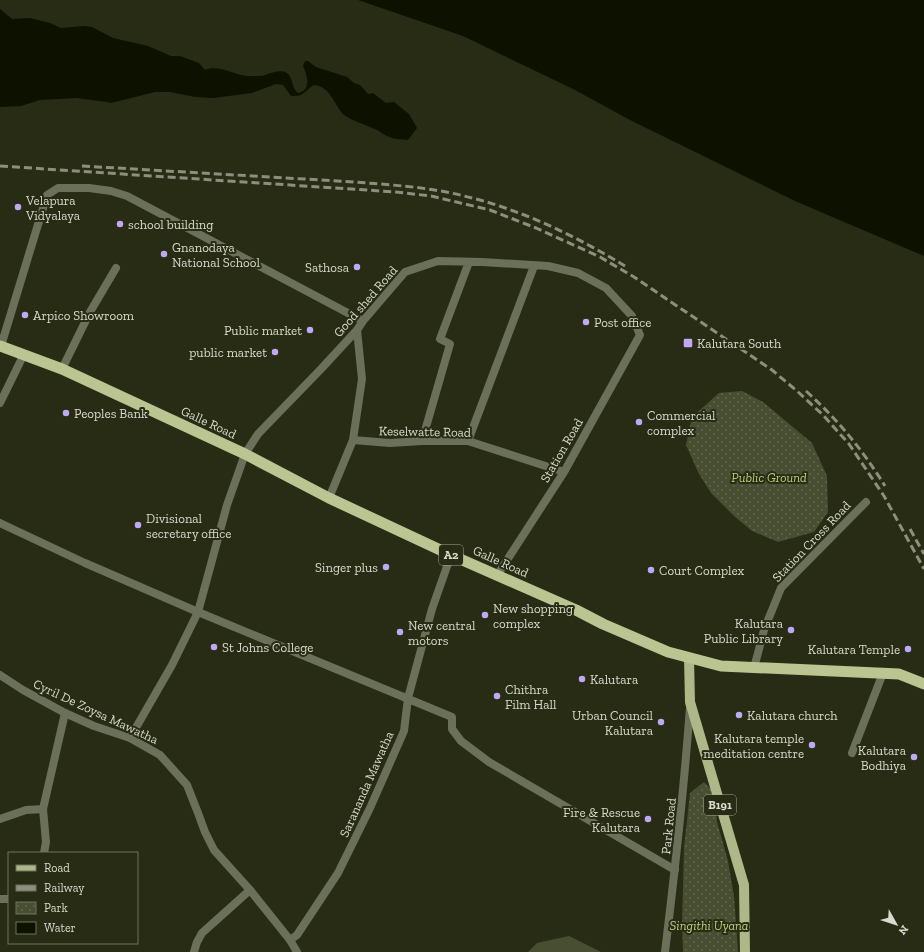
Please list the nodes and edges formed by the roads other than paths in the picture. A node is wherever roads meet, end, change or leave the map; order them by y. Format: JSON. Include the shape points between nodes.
{"nodes":[{"id":1,"x":469,"y":262,"type":"junction"},
{"id":2,"x":534,"y":266,"type":"junction"},
{"id":3,"x":116,"y":268,"type":"dead end"},
{"id":4,"x":363,"y":320,"type":"junction"},
{"id":5,"x":357,"y":330,"type":"junction"},
{"id":6,"x":640,"y":335,"type":"joint"},
{"id":7,"x":1,"y":346,"type":"edge"},
{"id":8,"x":24,"y":354,"type":"junction"},
{"id":9,"x":62,"y":369,"type":"junction"},
{"id":10,"x":0,"y":403,"type":"edge"},
{"id":11,"x":353,"y":440,"type":"junction"},
{"id":12,"x":422,"y":441,"type":"junction"},
{"id":13,"x":468,"y":441,"type":"junction"},
{"id":14,"x":245,"y":454,"type":"junction"},
{"id":15,"x":564,"y":472,"type":"junction"},
{"id":16,"x":329,"y":498,"type":"junction"},
{"id":17,"x":866,"y":502,"type":"dead end"},
{"id":18,"x":0,"y":523,"type":"edge"},
{"id":19,"x":451,"y":555,"type":"junction"},
{"id":20,"x":498,"y":574,"type":"junction"},
{"id":21,"x":198,"y":612,"type":"junction"},
{"id":22,"x":689,"y":658,"type":"junction"},
{"id":23,"x":754,"y":668,"type":"junction"},
{"id":24,"x":883,"y":673,"type":"junction"},
{"id":25,"x":0,"y":675,"type":"edge"},
{"id":26,"x":924,"y":684,"type":"edge"},
{"id":27,"x":408,"y":698,"type":"junction"},
{"id":28,"x":690,"y":702,"type":"junction"},
{"id":29,"x":64,"y":713,"type":"junction"},
{"id":30,"x":130,"y":738,"type":"junction"},
{"id":31,"x":852,"y":753,"type":"dead end"},
{"id":32,"x":43,"y":809,"type":"junction"},
{"id":33,"x":0,"y":820,"type":"edge"},
{"id":34,"x":44,"y":852,"type":"edge"},
{"id":35,"x":675,"y":870,"type":"junction"},
{"id":36,"x":250,"y":890,"type":"junction"},
{"id":37,"x":290,"y":940,"type":"junction"},
{"id":38,"x":194,"y":952,"type":"edge"},
{"id":39,"x":297,"y":952,"type":"edge"},
{"id":40,"x":665,"y":952,"type":"edge"},
{"id":41,"x":744,"y":952,"type":"edge"}],
"edges":[{"from":1,"to":2,"type":"street","name":"Good shed Road"},
{"from":1,"to":4,"type":"street","name":"Good shed Road","via":[[438,261],[405,272]]},
{"from":1,"to":12,"type":"street","via":[[440,339],[450,344]]},
{"from":2,"to":6,"type":"street","name":"Good shed Road","via":[[548,266],[578,273],[606,288],[632,316]]},
{"from":2,"to":13,"type":"street"},
{"from":3,"to":9,"type":"street","via":[[90,312]]},
{"from":4,"to":5,"type":"street","name":"Good shed Road"},
{"from":4,"to":7,"type":"street","via":[[127,196],[89,188],[58,188],[46,195]]},
{"from":5,"to":11,"type":"street","via":[[362,379]]},
{"from":5,"to":14,"type":"street","name":"Good shed Road","via":[[258,434]]},
{"from":6,"to":15,"type":"street","name":"Station Road"},
{"from":7,"to":8,"type":"highway","name":"Galle Road","number":"A2"},
{"from":8,"to":9,"type":"highway","name":"Galle Road","number":"A2"},
{"from":8,"to":10,"type":"street"},
{"from":9,"to":14,"type":"highway","name":"Galle Road","number":"A2"},
{"from":11,"to":12,"type":"street","name":"Keselwatte Road","via":[[390,443]]},
{"from":11,"to":16,"type":"street"},
{"from":12,"to":13,"type":"street","name":"Keselwatte Road"},
{"from":13,"to":15,"type":"street","name":"Keselwatte Road"},
{"from":14,"to":16,"type":"highway","name":"Galle Road","number":"A2"},
{"from":14,"to":21,"type":"street","name":"Good shed Road","via":[[227,505]]},
{"from":15,"to":20,"type":"street","name":"Station Road"},
{"from":16,"to":19,"type":"highway","name":"Galle Road","number":"A2"},
{"from":17,"to":23,"type":"street","name":"Station Cross Road","via":[[781,588],[764,630]]},
{"from":18,"to":21,"type":"street"},
{"from":19,"to":20,"type":"highway","name":"Galle Road","number":"A2"},
{"from":19,"to":27,"type":"street","name":"Sarananda Mawatha","via":[[432,609]]},
{"from":20,"to":22,"type":"highway","name":"Galle Road","number":"A2","via":[[668,652]]},
{"from":21,"to":27,"type":"street"},
{"from":21,"to":30,"type":"street","name":"Good shed Road","via":[[172,665]]},
{"from":22,"to":23,"type":"highway","name":"Galle Road","number":"A2","via":[[722,666]]},
{"from":22,"to":28,"type":"main road","number":"B191"},
{"from":23,"to":24,"type":"highway","name":"Galle Road","number":"A2"},
{"from":24,"to":26,"type":"highway","name":"Galle Road","number":"A2","via":[[899,674]]},
{"from":24,"to":31,"type":"street"},
{"from":25,"to":29,"type":"street","name":"Cyril De Zoysa Mawatha"},
{"from":27,"to":35,"type":"street","via":[[452,716],[452,729],[461,741],[489,762]]},
{"from":27,"to":37,"type":"street","name":"Sarananda Mawatha","via":[[404,731],[366,816],[338,873]]},
{"from":28,"to":35,"type":"street","name":"Park Road","via":[[686,772]]},
{"from":28,"to":41,"type":"main road","number":"B191","via":[[744,885]]},
{"from":29,"to":30,"type":"street","name":"Cyril De Zoysa Mawatha"},
{"from":29,"to":32,"type":"street"},
{"from":30,"to":36,"type":"street","name":"Cyril De Zoysa Mawatha","via":[[160,755],[187,785],[214,850]]},
{"from":32,"to":33,"type":"street","via":[[26,810]]},
{"from":32,"to":34,"type":"street","via":[[46,842]]},
{"from":35,"to":40,"type":"street","name":"Park Road"},
{"from":36,"to":37,"type":"street","name":"Cyril De Zoysa Mawatha"},
{"from":36,"to":38,"type":"street","via":[[202,933]]},
{"from":37,"to":39,"type":"street","name":"Cyril De Zoysa Mawatha"}]}
